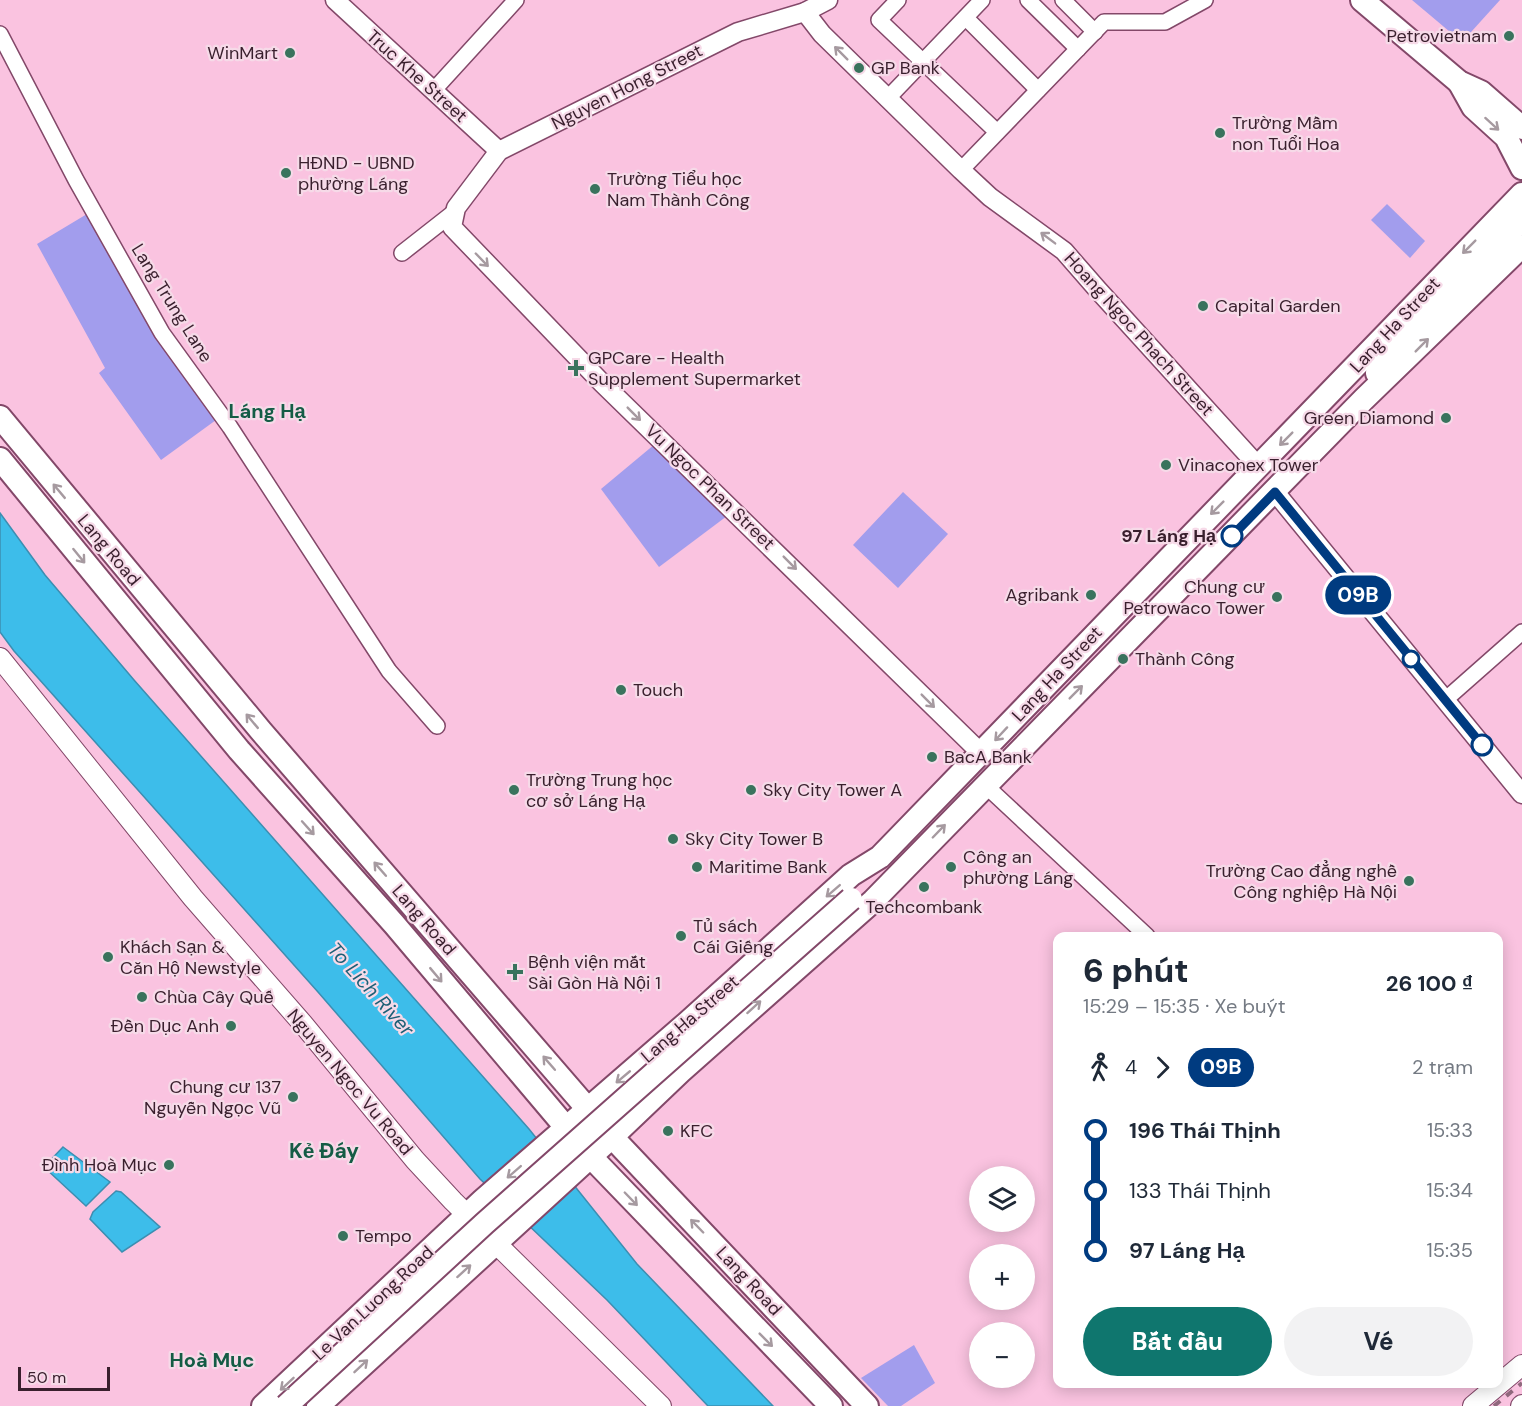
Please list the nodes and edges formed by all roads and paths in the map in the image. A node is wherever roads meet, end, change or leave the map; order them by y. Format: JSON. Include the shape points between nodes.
{"nodes":[{"id":1,"x":335,"y":0,"type":"edge"},
{"id":2,"x":516,"y":0,"type":"edge"},
{"id":3,"x":828,"y":0,"type":"edge"},
{"id":4,"x":898,"y":0,"type":"edge"},
{"id":5,"x":982,"y":0,"type":"edge"},
{"id":6,"x":1028,"y":0,"type":"edge"},
{"id":7,"x":1063,"y":0,"type":"edge"},
{"id":8,"x":1205,"y":0,"type":"edge"},
{"id":9,"x":1362,"y":0,"type":"edge"},
{"id":10,"x":805,"y":12,"type":"junction"},
{"id":11,"x":966,"y":18,"type":"junction"},
{"id":12,"x":1046,"y":18,"type":"junction"},
{"id":13,"x":1095,"y":32,"type":"junction"},
{"id":14,"x":0,"y":34,"type":"edge"},
{"id":15,"x":1078,"y":49,"type":"junction"},
{"id":16,"x":923,"y":62,"type":"junction"},
{"id":17,"x":1459,"y":82,"type":"junction"},
{"id":18,"x":1038,"y":90,"type":"junction"},
{"id":19,"x":433,"y":91,"type":"junction"},
{"id":20,"x":887,"y":99,"type":"junction"},
{"id":21,"x":1495,"y":104,"type":"junction"},
{"id":22,"x":1522,"y":111,"type":"edge"},
{"id":23,"x":1522,"y":128,"type":"edge"},
{"id":24,"x":997,"y":132,"type":"junction"},
{"id":25,"x":500,"y":151,"type":"junction"},
{"id":26,"x":1522,"y":168,"type":"edge"},
{"id":27,"x":961,"y":170,"type":"junction"},
{"id":28,"x":1519,"y":209,"type":"edge"},
{"id":29,"x":453,"y":213,"type":"junction"},
{"id":30,"x":1522,"y":246,"type":"edge"},
{"id":31,"x":402,"y":253,"type":"dead end"},
{"id":32,"x":1390,"y":355,"type":"junction"},
{"id":33,"x":1342,"y":382,"type":"junction"},
{"id":34,"x":1364,"y":399,"type":"junction"},
{"id":35,"x":0,"y":417,"type":"edge"},
{"id":36,"x":0,"y":459,"type":"edge"},
{"id":37,"x":1258,"y":466,"type":"junction"},
{"id":38,"x":1275,"y":492,"type":"junction"},
{"id":39,"x":162,"y":614,"type":"junction"},
{"id":40,"x":1099,"y":630,"type":"junction"},
{"id":41,"x":1522,"y":632,"type":"edge"},
{"id":42,"x":141,"y":633,"type":"junction"},
{"id":43,"x":1118,"y":650,"type":"junction"},
{"id":44,"x":0,"y":658,"type":"edge"},
{"id":45,"x":1445,"y":700,"type":"junction"},
{"id":46,"x":437,"y":726,"type":"dead end"},
{"id":47,"x":982,"y":754,"type":"junction"},
{"id":48,"x":985,"y":785,"type":"junction"},
{"id":49,"x":1522,"y":794,"type":"edge"},
{"id":50,"x":880,"y":857,"type":"junction"},
{"id":51,"x":899,"y":873,"type":"junction"},
{"id":52,"x":851,"y":899,"type":"junction"},
{"id":53,"x":1143,"y":932,"type":"edge"},
{"id":54,"x":659,"y":1047,"type":"junction"},
{"id":55,"x":680,"y":1072,"type":"junction"},
{"id":56,"x":587,"y":1108,"type":"junction"},
{"id":57,"x":566,"y":1127,"type":"junction"},
{"id":58,"x":612,"y":1137,"type":"junction"},
{"id":59,"x":591,"y":1156,"type":"junction"},
{"id":60,"x":475,"y":1207,"type":"junction"},
{"id":61,"x":502,"y":1236,"type":"junction"},
{"id":62,"x":407,"y":1271,"type":"junction"},
{"id":63,"x":433,"y":1299,"type":"junction"},
{"id":64,"x":1522,"y":1365,"type":"edge"},
{"id":65,"x":1503,"y":1382,"type":"edge"},
{"id":66,"x":1497,"y":1388,"type":"edge"},
{"id":67,"x":658,"y":1404,"type":"edge"},
{"id":68,"x":1478,"y":1405,"type":"edge"},
{"id":69,"x":263,"y":1406,"type":"edge"},
{"id":70,"x":286,"y":1406,"type":"edge"},
{"id":71,"x":318,"y":1406,"type":"edge"},
{"id":72,"x":831,"y":1406,"type":"edge"},
{"id":73,"x":867,"y":1406,"type":"edge"}],
"edges":[{"from":1,"to":19,"type":"street","name":"Truc Khe Street"},
{"from":2,"to":19,"type":"street"},
{"from":3,"to":10,"type":"street","name":"Nguyen Hong Street"},
{"from":4,"to":16,"type":"street","via":[[879,20]]},
{"from":5,"to":11,"type":"street"},
{"from":6,"to":12,"type":"street"},
{"from":7,"to":12,"type":"street"},
{"from":7,"to":13,"type":"street"},
{"from":8,"to":13,"type":"street","via":[[1165,22],[1104,21]]},
{"from":9,"to":17,"type":"main road"},
{"from":20,"to":10,"type":"street","name":"Hoang Ngoc Phach Street","one_way":true},
{"from":10,"to":25,"type":"street","name":"Nguyen Hong Street","via":[[738,32]]},
{"from":11,"to":16,"type":"street"},
{"from":11,"to":18,"type":"street"},
{"from":12,"to":15,"type":"street"},
{"from":13,"to":15,"type":"street"},
{"from":14,"to":46,"type":"street","name":"Lang Trung Lane","via":[[75,180],[162,333],[230,427],[389,671]]},
{"from":15,"to":18,"type":"street"},
{"from":16,"to":20,"type":"street"},
{"from":16,"to":24,"type":"street"},
{"from":17,"to":21,"type":"main road"},
{"from":17,"to":26,"type":"main road","one_way":true,"via":[[1473,107],[1506,137]]},
{"from":18,"to":24,"type":"street"},
{"from":19,"to":25,"type":"street","name":"Truc Khe Street"},
{"from":20,"to":27,"type":"street","name":"Hoang Ngoc Phach Street"},
{"from":21,"to":22,"type":"main road"},
{"from":21,"to":23,"type":"main road"},
{"from":24,"to":27,"type":"street"},
{"from":25,"to":29,"type":"street","name":"Nguyen Hong Street"},
{"from":37,"to":27,"type":"street","name":"Hoang Ngoc Phach Street","one_way":true,"via":[[1081,267]]},
{"from":28,"to":32,"type":"main road"},
{"from":28,"to":33,"type":"main road","name":"Lang Ha Street","one_way":true,"via":[[1420,297]]},
{"from":29,"to":31,"type":"street"},
{"from":29,"to":47,"type":"street","name":"Vu Ngoc Phan Street","one_way":true,"via":[[452,227],[457,234],[571,351]]},
{"from":34,"to":30,"type":"main road","name":"Lang Ha Street","one_way":true},
{"from":32,"to":33,"type":"main road","via":[[1362,375]]},
{"from":32,"to":34,"type":"main road"},
{"from":33,"to":37,"type":"main road","name":"Lang Ha Street","one_way":true},
{"from":34,"to":38,"type":"main road","name":"Lang Ha Street"},
{"from":39,"to":35,"type":"main road","name":"Lang Road","one_way":true},
{"from":36,"to":42,"type":"main road","name":"Lang Road","one_way":true},
{"from":37,"to":40,"type":"main road","name":"Lang Ha Street","one_way":true},
{"from":38,"to":43,"type":"main road","name":"Lang Ha Street"},
{"from":38,"to":45,"type":"street"},
{"from":39,"to":42,"type":"main road"},
{"from":56,"to":39,"type":"main road","name":"Lang Road","one_way":true},
{"from":40,"to":43,"type":"main road"},
{"from":40,"to":47,"type":"main road","name":"Lang Ha Street","one_way":true},
{"from":41,"to":45,"type":"street"},
{"from":42,"to":57,"type":"main road","name":"Lang Road","one_way":true},
{"from":48,"to":43,"type":"main road","name":"Lang Ha Street","one_way":true},
{"from":44,"to":60,"type":"main road","name":"Nguyen Ngoc Vu Road","via":[[193,898],[415,1160]]},
{"from":45,"to":49,"type":"street"},
{"from":47,"to":50,"type":"main road","name":"Lang Ha Street"},
{"from":51,"to":48,"type":"main road","name":"Lang Ha Street","one_way":true},
{"from":48,"to":53,"type":"street"},
{"from":50,"to":52,"type":"main road"},
{"from":50,"to":54,"type":"main road","name":"Lang Ha Street","one_way":true,"via":[[851,875]]},
{"from":51,"to":52,"type":"main road"},
{"from":55,"to":51,"type":"main road","name":"Lang Ha Street","one_way":true,"via":[[873,901]]},
{"from":52,"to":70,"type":"main road","bridge":true,"via":[[485,1223]]},
{"from":54,"to":55,"type":"main road"},
{"from":54,"to":56,"type":"main road","name":"Lang Ha Street","one_way":true},
{"from":55,"to":58,"type":"main road","name":"Lang Ha Street"},
{"from":56,"to":57,"type":"main road","name":"Lang Ha Street"},
{"from":56,"to":58,"type":"main road","name":"Lang Road"},
{"from":57,"to":59,"type":"main road","name":"Lang Road"},
{"from":57,"to":60,"type":"main road","name":"Le Van Luong Road","one_way":true},
{"from":58,"to":59,"type":"main road","name":"Lang Ha Street"},
{"from":73,"to":58,"type":"main road","name":"Lang Road","one_way":true},
{"from":59,"to":61,"type":"main road","name":"Le Van Luong Road"},
{"from":59,"to":72,"type":"main road","name":"Lang Road","one_way":true},
{"from":60,"to":61,"type":"main road","name":"Nguyen Ngoc Vu Road"},
{"from":60,"to":62,"type":"main road","name":"Le Van Luong Road"},
{"from":63,"to":61,"type":"main road","name":"Le Van Luong Road","one_way":true},
{"from":61,"to":67,"type":"main road","name":"Nguyen Ngoc Vu Road"},
{"from":62,"to":63,"type":"main road"},
{"from":62,"to":69,"type":"main road","name":"Le Van Luong Road","one_way":true},
{"from":71,"to":63,"type":"main road","name":"Le Van Luong Road","one_way":true},
{"from":64,"to":65,"type":"main road"},
{"from":66,"to":68,"type":"main road"}]}
